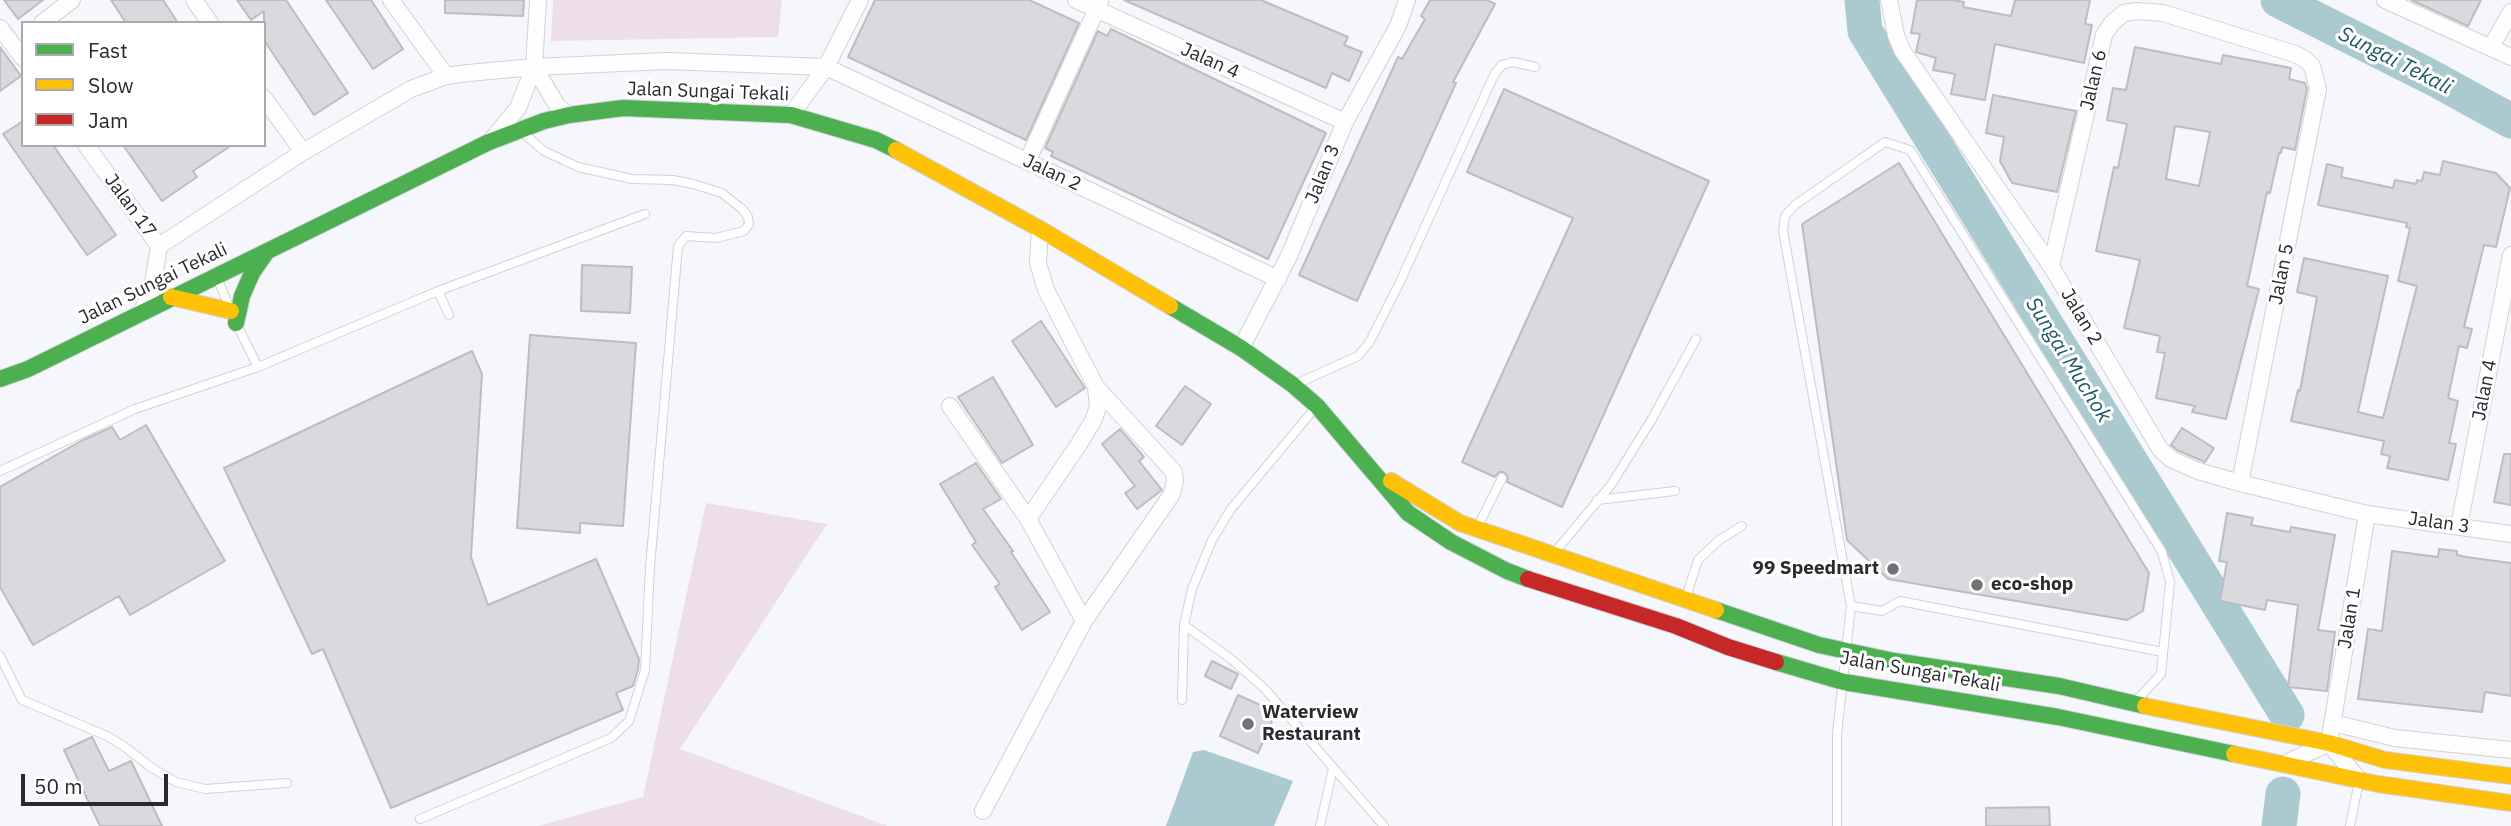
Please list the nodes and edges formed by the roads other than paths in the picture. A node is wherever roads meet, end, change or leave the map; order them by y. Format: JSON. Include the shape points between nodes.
{"nodes":[{"id":1,"x":72,"y":0,"type":"edge"},
{"id":2,"x":194,"y":0,"type":"edge"},
{"id":3,"x":391,"y":0,"type":"edge"},
{"id":4,"x":538,"y":0,"type":"edge"},
{"id":5,"x":860,"y":0,"type":"edge"},
{"id":6,"x":1076,"y":0,"type":"edge"},
{"id":7,"x":1407,"y":0,"type":"edge"},
{"id":8,"x":1889,"y":0,"type":"edge"},
{"id":9,"x":2385,"y":0,"type":"edge"},
{"id":10,"x":1099,"y":5,"type":"edge"},
{"id":11,"x":2511,"y":12,"type":"edge"},
{"id":12,"x":45,"y":21,"type":"edge"},
{"id":13,"x":209,"y":21,"type":"edge"},
{"id":14,"x":0,"y":28,"type":"edge"},
{"id":15,"x":20,"y":47,"type":"edge"},
{"id":16,"x":2491,"y":47,"type":"junction"},
{"id":17,"x":2511,"y":57,"type":"edge"},
{"id":18,"x":2312,"y":66,"type":"joint"},
{"id":19,"x":534,"y":67,"type":"junction"},
{"id":20,"x":826,"y":67,"type":"junction"},
{"id":21,"x":1535,"y":68,"type":"dead end"},
{"id":22,"x":446,"y":76,"type":"junction"},
{"id":23,"x":266,"y":101,"type":"edge"},
{"id":24,"x":569,"y":115,"type":"junction"},
{"id":25,"x":791,"y":115,"type":"junction"},
{"id":26,"x":1345,"y":122,"type":"junction"},
{"id":27,"x":520,"y":130,"type":"junction"},
{"id":28,"x":489,"y":142,"type":"junction"},
{"id":29,"x":87,"y":147,"type":"edge"},
{"id":30,"x":303,"y":152,"type":"junction"},
{"id":31,"x":1027,"y":162,"type":"junction"},
{"id":32,"x":645,"y":214,"type":"dead end"},
{"id":33,"x":1040,"y":229,"type":"junction"},
{"id":34,"x":159,"y":246,"type":"junction"},
{"id":35,"x":266,"y":253,"type":"junction"},
{"id":36,"x":2511,"y":255,"type":"edge"},
{"id":37,"x":2051,"y":266,"type":"junction"},
{"id":38,"x":217,"y":277,"type":"junction"},
{"id":39,"x":1278,"y":279,"type":"junction"},
{"id":40,"x":438,"y":291,"type":"junction"},
{"id":41,"x":171,"y":297,"type":"junction"},
{"id":42,"x":142,"y":311,"type":"junction"},
{"id":43,"x":449,"y":315,"type":"dead end"},
{"id":44,"x":234,"y":317,"type":"junction"},
{"id":45,"x":1696,"y":339,"type":"dead end"},
{"id":46,"x":1241,"y":348,"type":"junction"},
{"id":47,"x":258,"y":367,"type":"junction"},
{"id":48,"x":0,"y":379,"type":"edge"},
{"id":49,"x":1293,"y":385,"type":"junction"},
{"id":50,"x":1096,"y":387,"type":"junction"},
{"id":51,"x":950,"y":406,"type":"dead end"},
{"id":52,"x":1317,"y":406,"type":"junction"},
{"id":53,"x":1367,"y":466,"type":"junction"},
{"id":54,"x":0,"y":471,"type":"edge"},
{"id":55,"x":1502,"y":478,"type":"dead end"},
{"id":56,"x":2240,"y":483,"type":"junction"},
{"id":57,"x":1675,"y":491,"type":"dead end"},
{"id":58,"x":1597,"y":500,"type":"junction"},
{"id":59,"x":2367,"y":514,"type":"junction"},
{"id":60,"x":1027,"y":519,"type":"junction"},
{"id":61,"x":1742,"y":526,"type":"dead end"},
{"id":62,"x":2459,"y":526,"type":"junction"},
{"id":63,"x":1476,"y":529,"type":"junction"},
{"id":64,"x":2511,"y":534,"type":"edge"},
{"id":65,"x":1552,"y":556,"type":"junction"},
{"id":66,"x":1685,"y":600,"type":"junction"},
{"id":67,"x":1851,"y":606,"type":"junction"},
{"id":68,"x":1084,"y":621,"type":"junction"},
{"id":69,"x":1184,"y":625,"type":"junction"},
{"id":70,"x":1847,"y":652,"type":"junction"},
{"id":71,"x":2163,"y":652,"type":"junction"},
{"id":72,"x":0,"y":656,"type":"edge"},
{"id":73,"x":1844,"y":682,"type":"junction"},
{"id":74,"x":1182,"y":701,"type":"dead end"},
{"id":75,"x":2133,"y":704,"type":"junction"},
{"id":76,"x":2333,"y":723,"type":"junction"},
{"id":77,"x":2329,"y":744,"type":"junction"},
{"id":78,"x":2511,"y":750,"type":"edge"},
{"id":79,"x":2284,"y":764,"type":"junction"},
{"id":80,"x":1333,"y":768,"type":"junction"},
{"id":81,"x":2511,"y":776,"type":"edge"},
{"id":82,"x":2359,"y":780,"type":"junction"},
{"id":83,"x":287,"y":783,"type":"dead end"},
{"id":84,"x":2511,"y":803,"type":"edge"},
{"id":85,"x":983,"y":811,"type":"dead end"},
{"id":86,"x":420,"y":820,"type":"dead end"},
{"id":87,"x":1320,"y":826,"type":"edge"},
{"id":88,"x":1384,"y":826,"type":"edge"},
{"id":89,"x":1837,"y":826,"type":"edge"},
{"id":90,"x":2350,"y":826,"type":"edge"}],
"edges":[{"from":1,"to":12,"type":"street"},
{"from":2,"to":13,"type":"street"},
{"from":3,"to":22,"type":"street"},
{"from":4,"to":19,"type":"street"},
{"from":5,"to":20,"type":"street"},
{"from":6,"to":10,"type":"street","name":"Jalan 4"},
{"from":7,"to":26,"type":"street","name":"Jalan 3","via":[[1398,26]]},
{"from":8,"to":37,"type":"street","name":"Jalan 2","via":[[1902,50]]},
{"from":9,"to":16,"type":"street"},
{"from":10,"to":26,"type":"street","name":"Jalan 4"},
{"from":10,"to":31,"type":"street"},
{"from":11,"to":16,"type":"street"},
{"from":14,"to":15,"type":"street"},
{"from":16,"to":17,"type":"street"},
{"from":18,"to":37,"type":"street","name":"Jalan 6","via":[[2295,54],[2163,12],[2124,13],[2104,36]]},
{"from":18,"to":56,"type":"street","name":"Jalan 5","via":[[2318,89]]},
{"from":19,"to":20,"type":"street","via":[[666,61]]},
{"from":19,"to":22,"type":"street"},
{"from":19,"to":24,"type":"street","via":[[558,107]]},
{"from":19,"to":28,"type":"street","via":[[518,108]]},
{"from":20,"to":25,"type":"street"},
{"from":20,"to":31,"type":"street","name":"Jalan 2"},
{"from":21,"to":49,"type":"lane","via":[[1513,62],[1496,73],[1369,343],[1358,356]]},
{"from":22,"to":30,"type":"street","via":[[411,89]]},
{"from":23,"to":30,"type":"street"},
{"from":24,"to":25,"type":"street","name":"Jalan Sungai Tekali","via":[[623,108]]},
{"from":24,"to":27,"type":"street","name":"Jalan Sungai Tekali"},
{"from":25,"to":33,"type":"street","name":"Jalan Sungai Tekali","via":[[876,140]]},
{"from":26,"to":39,"type":"street","name":"Jalan 3"},
{"from":27,"to":28,"type":"street","name":"Jalan Sungai Tekali"},
{"from":27,"to":86,"type":"lane","via":[[544,151],[578,167],[722,192],[743,209],[749,224],[744,231],[716,238],[686,236],[678,246],[645,670],[629,721],[611,738]]},
{"from":28,"to":35,"type":"street","name":"Jalan Sungai Tekali"},
{"from":29,"to":34,"type":"street","name":"Jalan 17"},
{"from":30,"to":34,"type":"street"},
{"from":31,"to":39,"type":"street","name":"Jalan 2"},
{"from":32,"to":40,"type":"lane"},
{"from":33,"to":46,"type":"street","name":"Jalan Sungai Tekali"},
{"from":33,"to":50,"type":"street","via":[[1038,263],[1046,290]]},
{"from":34,"to":42,"type":"street","name":"Jalan 17","via":[[152,290]]},
{"from":35,"to":38,"type":"street","name":"Jalan Sungai Tekali"},
{"from":35,"to":44,"type":"street","via":[[252,273]]},
{"from":36,"to":62,"type":"street","name":"Jalan 4"},
{"from":37,"to":56,"type":"street","name":"Jalan 2","via":[[2160,449],[2183,466]]},
{"from":38,"to":41,"type":"street","name":"Jalan Sungai Tekali"},
{"from":38,"to":44,"type":"lane"},
{"from":39,"to":46,"type":"street","name":"Jalan 3"},
{"from":40,"to":43,"type":"lane"},
{"from":40,"to":47,"type":"lane"},
{"from":41,"to":42,"type":"street","name":"Jalan Sungai Tekali"},
{"from":41,"to":44,"type":"street"},
{"from":42,"to":48,"type":"street","name":"Jalan Sungai Tekali","via":[[29,369]]},
{"from":44,"to":47,"type":"lane"},
{"from":45,"to":58,"type":"lane","via":[[1652,419]]},
{"from":46,"to":49,"type":"street","name":"Jalan Sungai Tekali"},
{"from":47,"to":54,"type":"lane","via":[[135,409]]},
{"from":49,"to":52,"type":"street","name":"Jalan Sungai Tekali"},
{"from":50,"to":60,"type":"street","via":[[1098,407],[1093,421]]},
{"from":50,"to":68,"type":"street","via":[[1174,472],[1175,480],[1172,494]]},
{"from":51,"to":60,"type":"street"},
{"from":52,"to":53,"type":"street","name":"Jalan Sungai Tekali"},
{"from":52,"to":69,"type":"lane","via":[[1231,509],[1212,540],[1192,589]]},
{"from":53,"to":63,"type":"street","name":"Jalan Sungai Tekali"},
{"from":53,"to":73,"type":"street","name":"Jalan Sungai Tekali","via":[[1408,513],[1451,542],[1507,570]]},
{"from":55,"to":63,"type":"lane"},
{"from":56,"to":59,"type":"street","name":"Jalan 2"},
{"from":57,"to":58,"type":"lane"},
{"from":58,"to":65,"type":"lane"},
{"from":59,"to":62,"type":"street","name":"Jalan 3"},
{"from":59,"to":76,"type":"street","name":"Jalan 1"},
{"from":60,"to":68,"type":"street"},
{"from":61,"to":66,"type":"lane","via":[[1698,560]]},
{"from":62,"to":64,"type":"street","name":"Jalan 3"},
{"from":63,"to":65,"type":"street","name":"Jalan Sungai Tekali"},
{"from":65,"to":66,"type":"street","name":"Jalan Sungai Tekali"},
{"from":66,"to":70,"type":"street","name":"Jalan Sungai Tekali"},
{"from":67,"to":70,"type":"lane"},
{"from":67,"to":71,"type":"lane","via":[[1882,611],[1900,601]]},
{"from":67,"to":71,"type":"lane","via":[[1783,231],[1785,216],[1795,205],[1885,142],[1910,150],[2162,552],[2170,582]]},
{"from":68,"to":85,"type":"street"},
{"from":69,"to":74,"type":"lane"},
{"from":69,"to":80,"type":"lane","via":[[1265,689]]},
{"from":70,"to":73,"type":"lane"},
{"from":70,"to":75,"type":"street","name":"Jalan Sungai Tekali","via":[[2059,686]]},
{"from":71,"to":75,"type":"lane","via":[[2161,674]]},
{"from":72,"to":83,"type":"lane","via":[[22,699],[107,736],[176,782],[205,789]]},
{"from":73,"to":79,"type":"street","name":"Jalan Sungai Tekali","via":[[2058,717]]},
{"from":73,"to":89,"type":"lane","via":[[1837,734]]},
{"from":75,"to":77,"type":"street","name":"Jalan Sungai Tekali"},
{"from":76,"to":77,"type":"street","name":"Jalan 1"},
{"from":76,"to":78,"type":"street","via":[[2395,738]]},
{"from":77,"to":79,"type":"street"},
{"from":77,"to":81,"type":"street","name":"Jalan Sungai Tekali","via":[[2385,760]]},
{"from":77,"to":82,"type":"street"},
{"from":79,"to":82,"type":"street","name":"Jalan Sungai Tekali"},
{"from":80,"to":87,"type":"lane"},
{"from":80,"to":88,"type":"lane"},
{"from":82,"to":84,"type":"street","name":"Jalan Sungai Tekali"},
{"from":82,"to":90,"type":"lane"}]}
